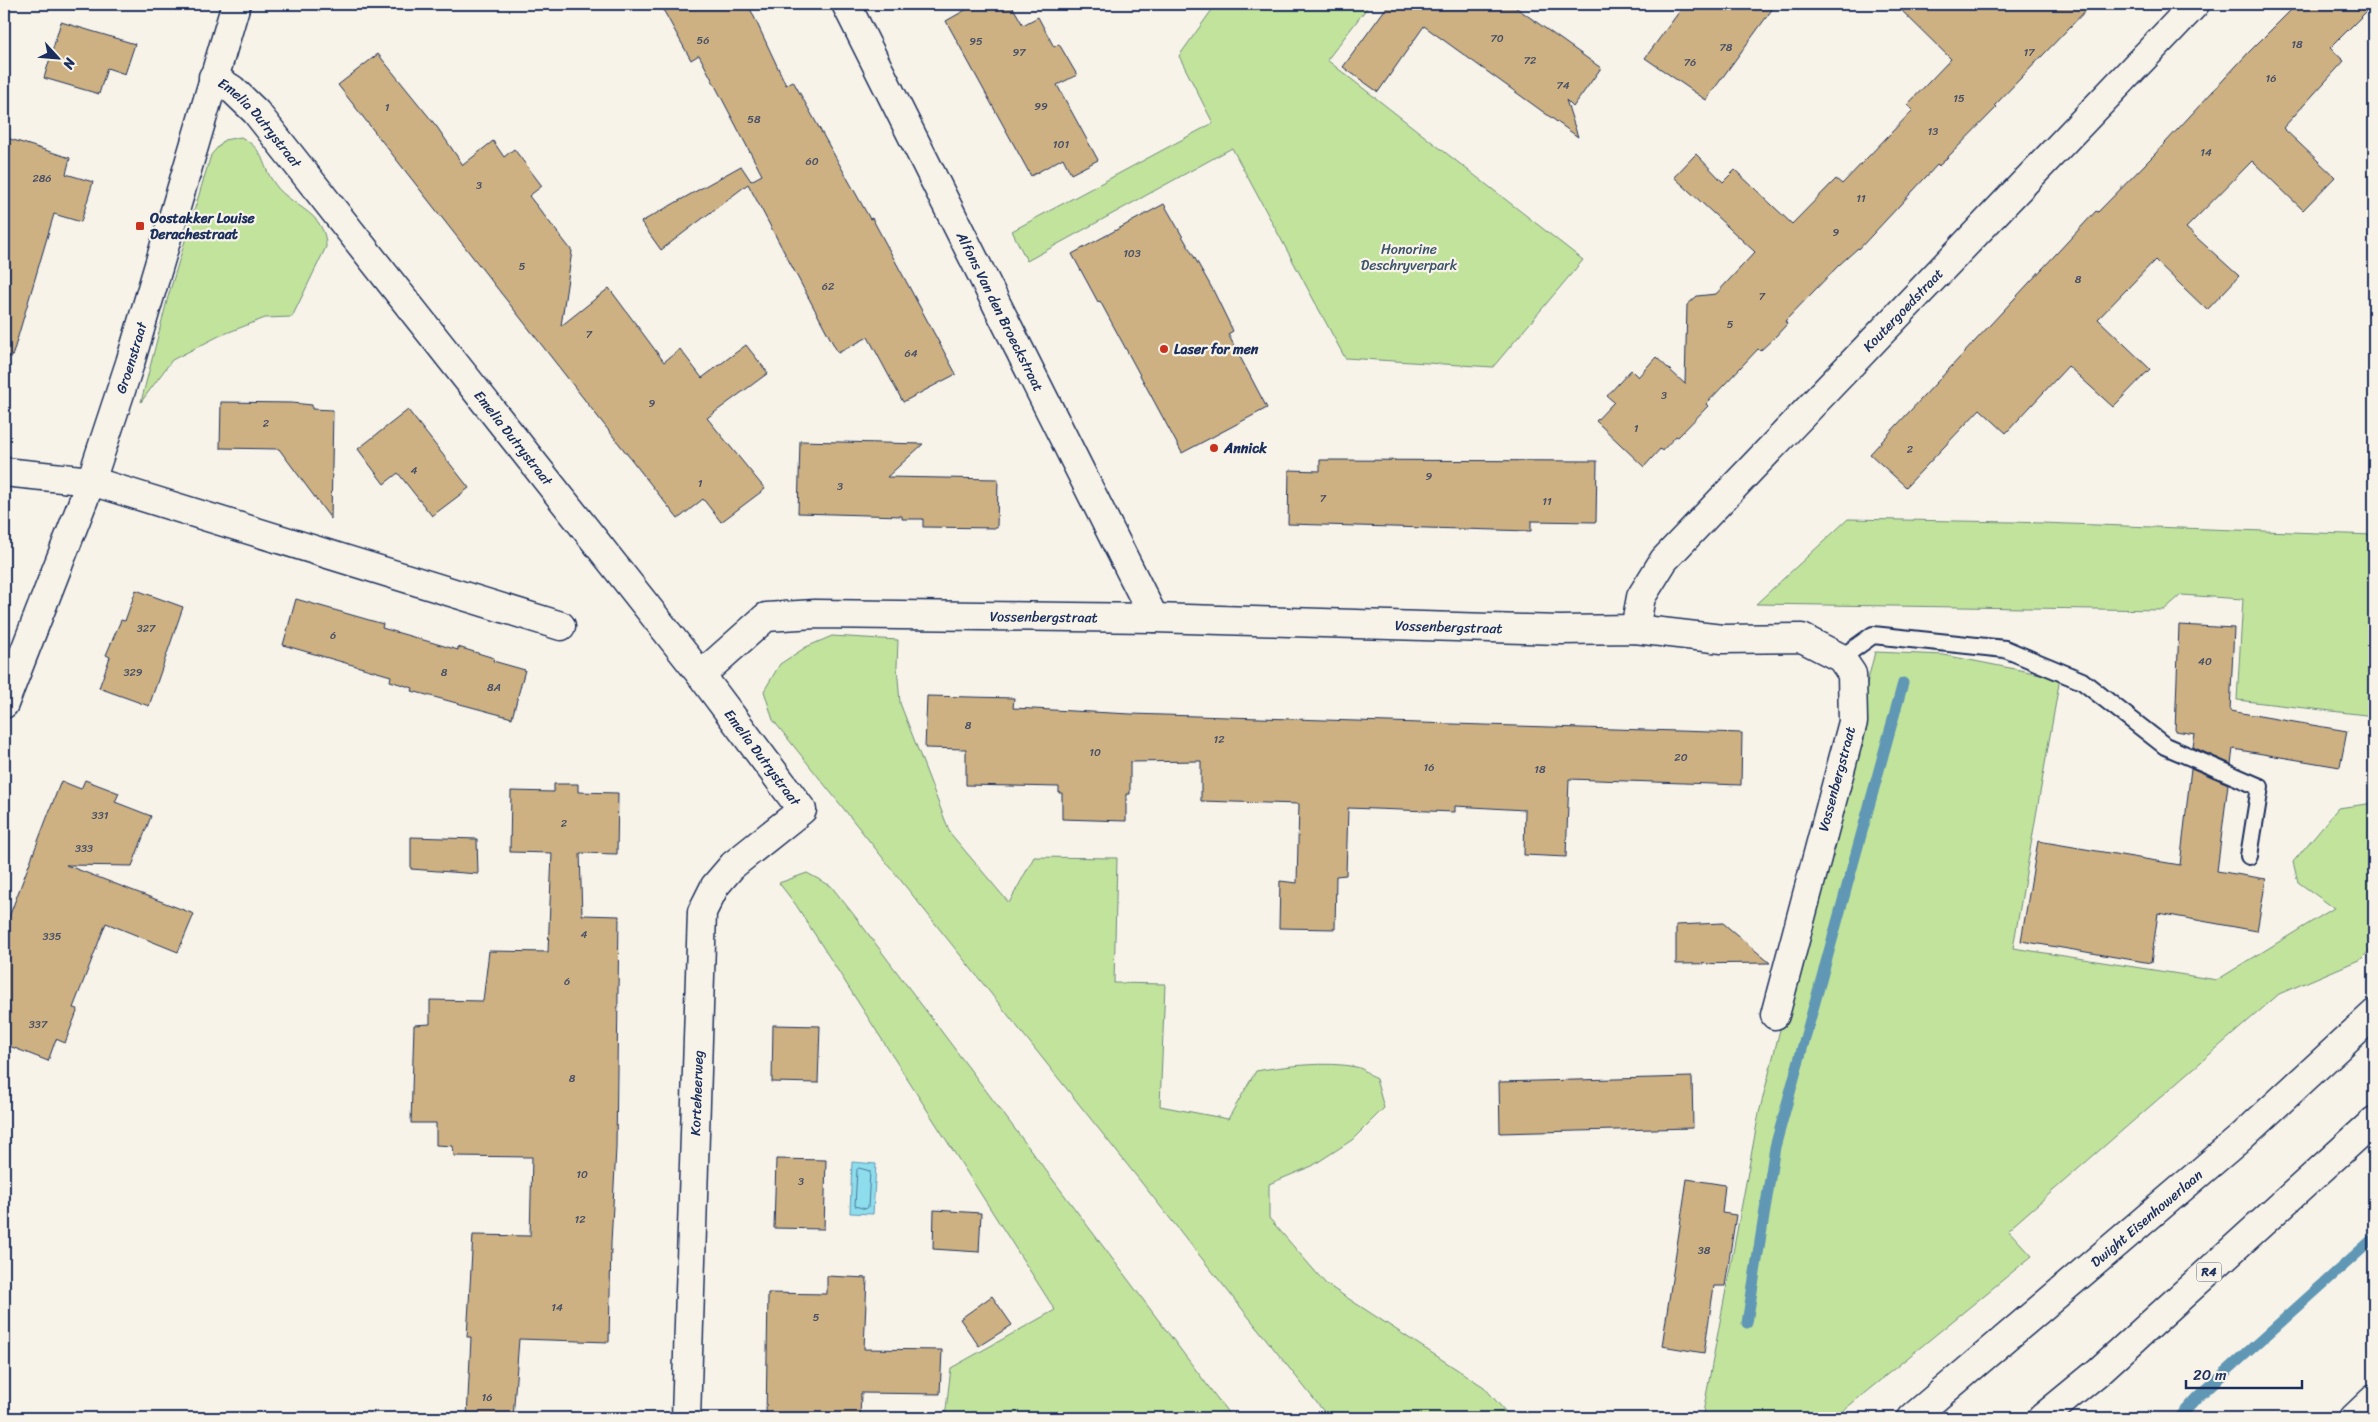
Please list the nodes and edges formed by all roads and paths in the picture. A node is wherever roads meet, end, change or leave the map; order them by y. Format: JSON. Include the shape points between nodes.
{"nodes":[{"id":1,"x":236,"y":4,"type":"edge"},
{"id":2,"x":846,"y":4,"type":"edge"},
{"id":3,"x":2195,"y":4,"type":"edge"},
{"id":4,"x":213,"y":77,"type":"junction"},
{"id":5,"x":4,"y":472,"type":"edge"},
{"id":6,"x":91,"y":481,"type":"junction"},
{"id":7,"x":1154,"y":618,"type":"junction"},
{"id":8,"x":562,"y":626,"type":"dead end"},
{"id":9,"x":1635,"y":629,"type":"junction"},
{"id":10,"x":1841,"y":658,"type":"junction"},
{"id":11,"x":701,"y":674,"type":"junction"},
{"id":12,"x":4,"y":704,"type":"edge"},
{"id":13,"x":802,"y":810,"type":"joint"},
{"id":14,"x":2249,"y":856,"type":"dead end"},
{"id":15,"x":2374,"y":1014,"type":"edge"},
{"id":16,"x":1775,"y":1015,"type":"dead end"},
{"id":17,"x":2374,"y":1121,"type":"edge"},
{"id":18,"x":2374,"y":1399,"type":"edge"},
{"id":19,"x":686,"y":1418,"type":"edge"},
{"id":20,"x":1912,"y":1418,"type":"edge"},
{"id":21,"x":2042,"y":1418,"type":"edge"},
{"id":22,"x":2354,"y":1418,"type":"edge"}],
"edges":[{"from":1,"to":4,"type":"main road","name":"Groenstraat"},
{"from":2,"to":7,"type":"main road","name":"Alfons Van den Broeckstraat"},
{"from":3,"to":9,"type":"main road","name":"Koutergoedstraat","via":[[1664,560],[1641,597]]},
{"from":4,"to":6,"type":"main road","name":"Groenstraat","via":[[130,364]]},
{"from":4,"to":11,"type":"main road","name":"Emelia Dutrystraat","via":[[232,89],[256,112]]},
{"from":5,"to":6,"type":"main road"},
{"from":6,"to":8,"type":"main road"},
{"from":6,"to":12,"type":"main road","name":"Groenstraat"},
{"from":7,"to":9,"type":"main road","name":"Vossenbergstraat","via":[[1560,630]]},
{"from":7,"to":11,"type":"main road","name":"Vossenbergstraat","via":[[815,614],[766,617]]},
{"from":9,"to":10,"type":"main road","name":"Vossenbergstraat","via":[[1722,639],[1802,638]]},
{"from":10,"to":14,"type":"lane","via":[[1873,635],[2005,649],[2082,682],[2165,746],[2260,788]]},
{"from":10,"to":16,"type":"main road","name":"Vossenbergstraat","via":[[1852,674],[1853,722]]},
{"from":11,"to":13,"type":"main road","name":"Emelia Dutrystraat"},
{"from":13,"to":19,"type":"main road","name":"Korteheerweg","via":[[733,864],[715,886],[702,912]]},
{"from":15,"to":20,"type":"main road","name":"Dwight Eisenhowerlaan","via":[[2237,1141]]},
{"from":17,"to":21,"type":"main road","number":"R4","via":[[2098,1372]]},
{"from":18,"to":22,"type":"main road"}]}
